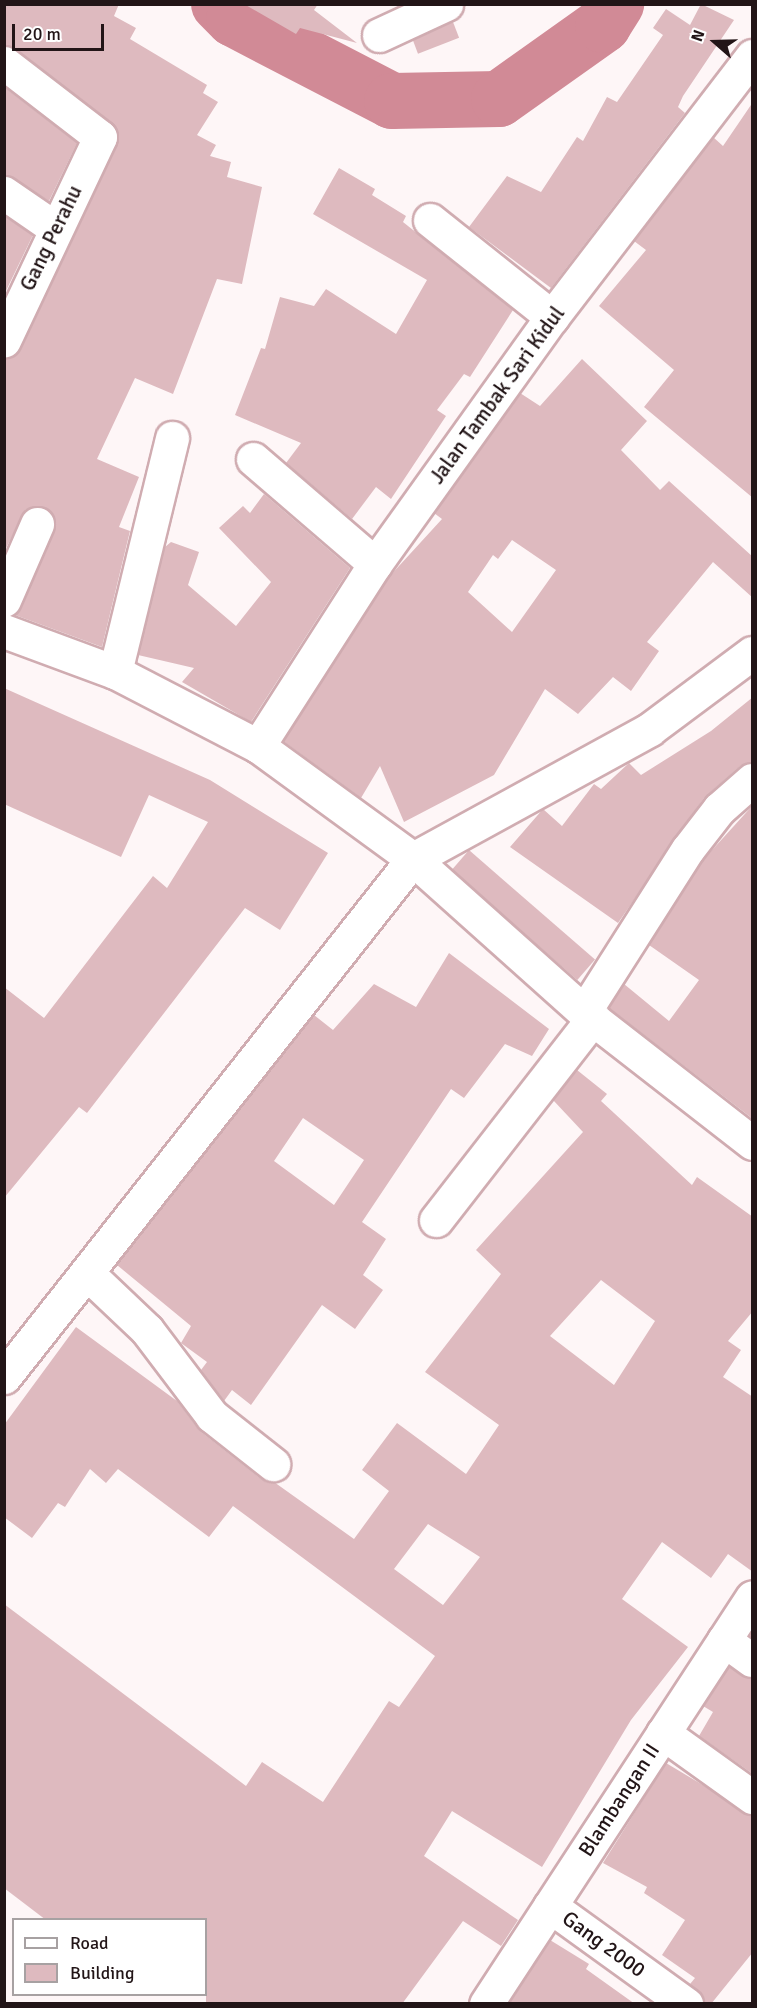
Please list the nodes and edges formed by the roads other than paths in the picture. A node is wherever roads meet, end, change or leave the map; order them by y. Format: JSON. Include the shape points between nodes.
{"nodes":[{"id":1,"x":446,"y":4,"type":"edge"},
{"id":2,"x":379,"y":35,"type":"dead end"},
{"id":3,"x":753,"y":56,"type":"edge"},
{"id":4,"x":4,"y":63,"type":"edge"},
{"id":5,"x":4,"y":193,"type":"edge"},
{"id":6,"x":430,"y":220,"type":"dead end"},
{"id":7,"x":55,"y":228,"type":"junction"},
{"id":8,"x":552,"y":317,"type":"junction"},
{"id":9,"x":8,"y":319,"type":"edge"},
{"id":10,"x":172,"y":438,"type":"dead end"},
{"id":11,"x":253,"y":459,"type":"dead end"},
{"id":12,"x":37,"y":524,"type":"dead end"},
{"id":13,"x":375,"y":564,"type":"junction"},
{"id":14,"x":4,"y":600,"type":"edge"},
{"id":15,"x":4,"y":631,"type":"edge"},
{"id":16,"x":753,"y":653,"type":"edge"},
{"id":17,"x":115,"y":672,"type":"junction"},
{"id":18,"x":258,"y":746,"type":"junction"},
{"id":19,"x":753,"y":780,"type":"edge"},
{"id":20,"x":413,"y":859,"type":"junction"},
{"id":21,"x":589,"y":1015,"type":"junction"},
{"id":22,"x":753,"y":1143,"type":"edge"},
{"id":23,"x":436,"y":1220,"type":"dead end"},
{"id":24,"x":87,"y":1273,"type":"junction"},
{"id":25,"x":4,"y":1377,"type":"edge"},
{"id":26,"x":273,"y":1464,"type":"dead end"},
{"id":27,"x":753,"y":1597,"type":"edge"},
{"id":28,"x":724,"y":1640,"type":"junction"},
{"id":29,"x":753,"y":1660,"type":"edge"},
{"id":30,"x":663,"y":1733,"type":"junction"},
{"id":31,"x":753,"y":1797,"type":"edge"},
{"id":32,"x":550,"y":1906,"type":"junction"},
{"id":33,"x":486,"y":2004,"type":"edge"},
{"id":34,"x":686,"y":2004,"type":"edge"}],
"edges":[{"from":1,"to":2,"type":"street"},
{"from":3,"to":8,"type":"street","name":"Jalan Tambak Sari Kidul"},
{"from":4,"to":7,"type":"street","name":"Gang Perahu","via":[[100,137]]},
{"from":5,"to":7,"type":"street"},
{"from":6,"to":8,"type":"street"},
{"from":7,"to":9,"type":"street","name":"Gang Perahu"},
{"from":8,"to":13,"type":"street","name":"Jalan Tambak Sari Kidul"},
{"from":10,"to":17,"type":"street"},
{"from":11,"to":13,"type":"street"},
{"from":12,"to":14,"type":"street"},
{"from":13,"to":18,"type":"street","name":"Jalan Tambak Sari Kidul"},
{"from":15,"to":17,"type":"street"},
{"from":16,"to":20,"type":"street","via":[[650,729]]},
{"from":17,"to":18,"type":"street"},
{"from":18,"to":20,"type":"street"},
{"from":19,"to":21,"type":"street","via":[[719,808],[688,849]]},
{"from":20,"to":21,"type":"street"},
{"from":20,"to":24,"type":"street"},
{"from":21,"to":22,"type":"street"},
{"from":21,"to":23,"type":"street"},
{"from":24,"to":25,"type":"street"},
{"from":24,"to":26,"type":"street","via":[[147,1330],[212,1416]]},
{"from":27,"to":28,"type":"street","name":"Blambangan II"},
{"from":28,"to":29,"type":"street"},
{"from":28,"to":30,"type":"street","name":"Blambangan II"},
{"from":30,"to":31,"type":"street"},
{"from":30,"to":32,"type":"street","name":"Blambangan II"},
{"from":32,"to":33,"type":"street","name":"Blambangan II"},
{"from":32,"to":34,"type":"street","name":"Gang 2000"}]}
